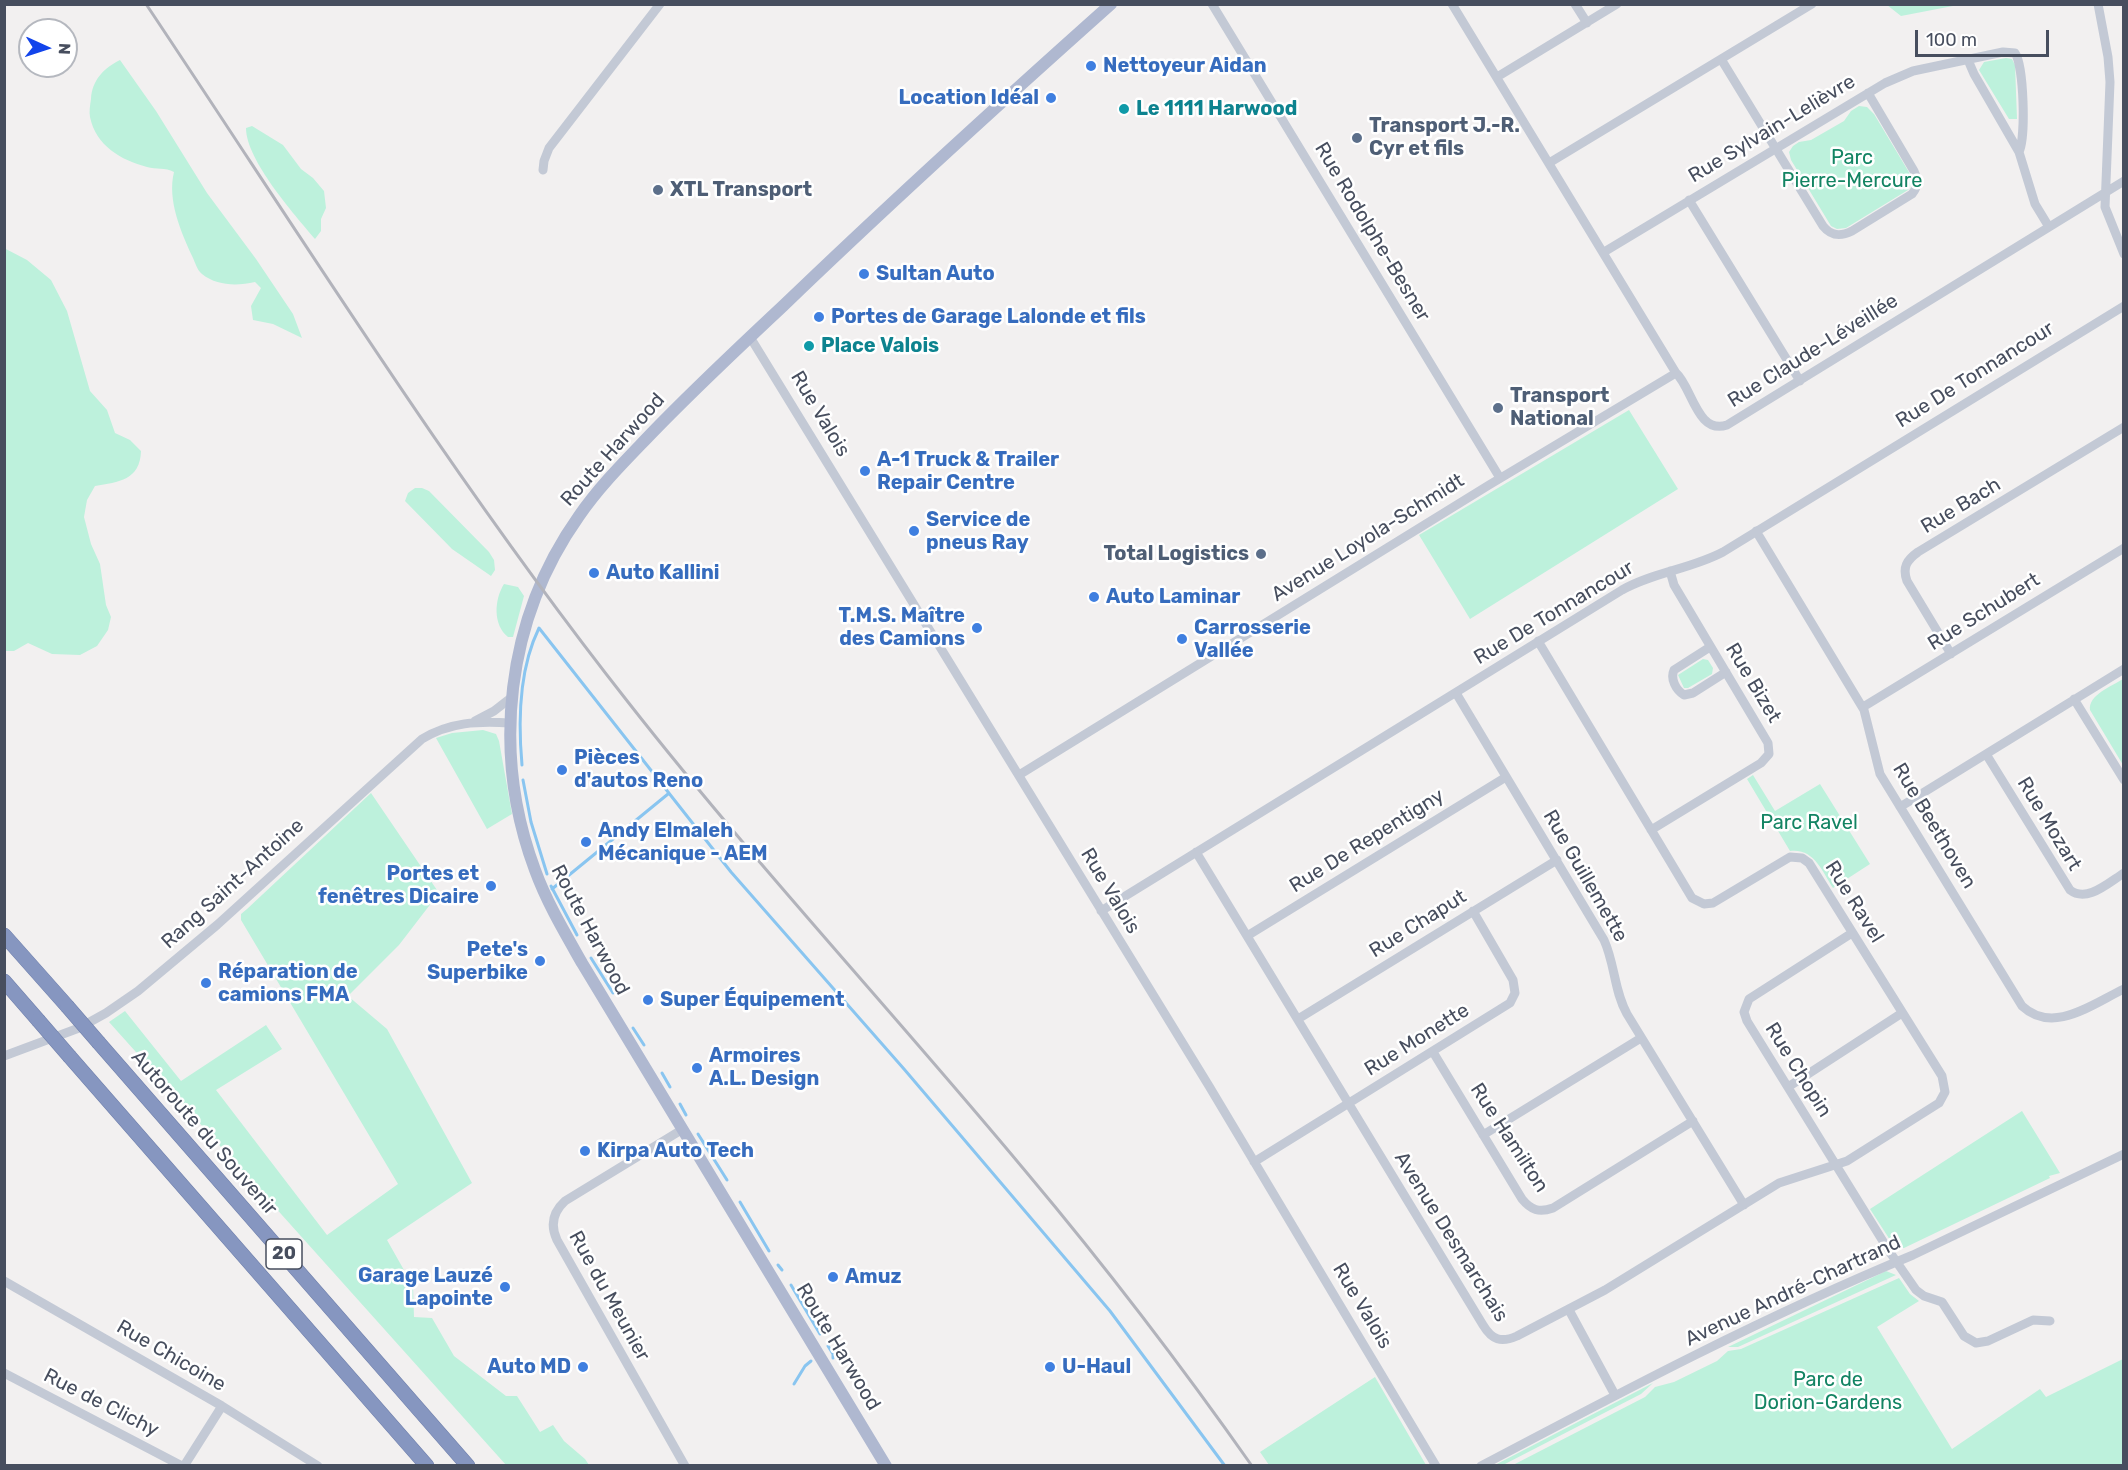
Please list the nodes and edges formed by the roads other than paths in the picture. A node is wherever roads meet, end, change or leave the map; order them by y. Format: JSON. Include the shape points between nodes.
{"nodes":[{"id":1,"x":660,"y":4,"type":"edge"},
{"id":2,"x":1111,"y":4,"type":"edge"},
{"id":3,"x":1212,"y":4,"type":"edge"},
{"id":4,"x":1452,"y":4,"type":"edge"},
{"id":5,"x":1575,"y":4,"type":"edge"},
{"id":6,"x":1617,"y":4,"type":"edge"},
{"id":7,"x":1812,"y":4,"type":"edge"},
{"id":8,"x":2098,"y":4,"type":"edge"},
{"id":9,"x":1587,"y":23,"type":"junction"},
{"id":10,"x":1721,"y":59,"type":"junction"},
{"id":11,"x":1968,"y":60,"type":"junction"},
{"id":12,"x":1497,"y":77,"type":"junction"},
{"id":13,"x":1868,"y":93,"type":"junction"},
{"id":14,"x":1776,"y":148,"type":"junction"},
{"id":15,"x":2019,"y":152,"type":"junction"},
{"id":16,"x":1549,"y":163,"type":"junction"},
{"id":17,"x":543,"y":170,"type":"dead end"},
{"id":18,"x":2124,"y":181,"type":"edge"},
{"id":19,"x":2104,"y":194,"type":"junction"},
{"id":20,"x":1689,"y":200,"type":"junction"},
{"id":21,"x":2049,"y":227,"type":"junction"},
{"id":22,"x":1604,"y":252,"type":"junction"},
{"id":23,"x":2124,"y":254,"type":"edge"},
{"id":24,"x":2124,"y":306,"type":"edge"},
{"id":25,"x":750,"y":337,"type":"junction"},
{"id":26,"x":1676,"y":373,"type":"junction"},
{"id":27,"x":1800,"y":381,"type":"junction"},
{"id":28,"x":2124,"y":427,"type":"edge"},
{"id":29,"x":1500,"y":478,"type":"junction"},
{"id":30,"x":1756,"y":531,"type":"junction"},
{"id":31,"x":2124,"y":548,"type":"edge"},
{"id":32,"x":1670,"y":571,"type":"junction"},
{"id":33,"x":1538,"y":641,"type":"junction"},
{"id":34,"x":1710,"y":647,"type":"junction"},
{"id":35,"x":1951,"y":654,"type":"junction"},
{"id":36,"x":2124,"y":669,"type":"edge"},
{"id":37,"x":1726,"y":672,"type":"junction"},
{"id":38,"x":1455,"y":693,"type":"junction"},
{"id":39,"x":512,"y":697,"type":"junction"},
{"id":40,"x":2074,"y":699,"type":"junction"},
{"id":41,"x":1863,"y":707,"type":"junction"},
{"id":42,"x":473,"y":722,"type":"junction"},
{"id":43,"x":510,"y":723,"type":"junction"},
{"id":44,"x":1986,"y":754,"type":"junction"},
{"id":45,"x":1019,"y":775,"type":"junction"},
{"id":46,"x":1506,"y":777,"type":"junction"},
{"id":47,"x":2124,"y":780,"type":"edge"},
{"id":48,"x":1900,"y":807,"type":"junction"},
{"id":49,"x":1651,"y":830,"type":"junction"},
{"id":50,"x":1196,"y":852,"type":"junction"},
{"id":51,"x":1557,"y":861,"type":"junction"},
{"id":52,"x":2124,"y":873,"type":"edge"},
{"id":53,"x":1101,"y":911,"type":"junction"},
{"id":54,"x":1473,"y":911,"type":"junction"},
{"id":55,"x":1852,"y":933,"type":"junction"},
{"id":56,"x":4,"y":935,"type":"edge"},
{"id":57,"x":1247,"y":936,"type":"junction"},
{"id":58,"x":4,"y":981,"type":"edge"},
{"id":59,"x":2124,"y":989,"type":"edge"},
{"id":60,"x":1902,"y":1013,"type":"junction"},
{"id":61,"x":1298,"y":1019,"type":"junction"},
{"id":62,"x":1641,"y":1038,"type":"junction"},
{"id":63,"x":1432,"y":1052,"type":"junction"},
{"id":64,"x":4,"y":1056,"type":"edge"},
{"id":65,"x":1788,"y":1088,"type":"junction"},
{"id":66,"x":1348,"y":1104,"type":"junction"},
{"id":67,"x":1693,"y":1121,"type":"junction"},
{"id":68,"x":683,"y":1129,"type":"junction"},
{"id":69,"x":1483,"y":1135,"type":"junction"},
{"id":70,"x":2124,"y":1154,"type":"edge"},
{"id":71,"x":1254,"y":1162,"type":"junction"},
{"id":72,"x":1836,"y":1164,"type":"junction"},
{"id":73,"x":1744,"y":1205,"type":"junction"},
{"id":74,"x":1897,"y":1261,"type":"junction"},
{"id":75,"x":4,"y":1281,"type":"edge"},
{"id":76,"x":1569,"y":1310,"type":"junction"},
{"id":77,"x":2050,"y":1321,"type":"dead end"},
{"id":78,"x":4,"y":1373,"type":"edge"},
{"id":79,"x":1615,"y":1395,"type":"junction"},
{"id":80,"x":222,"y":1406,"type":"junction"},
{"id":81,"x":183,"y":1466,"type":"edge"},
{"id":82,"x":318,"y":1466,"type":"edge"},
{"id":83,"x":428,"y":1466,"type":"edge"},
{"id":84,"x":468,"y":1466,"type":"edge"},
{"id":85,"x":684,"y":1466,"type":"edge"},
{"id":86,"x":886,"y":1466,"type":"edge"},
{"id":87,"x":1436,"y":1466,"type":"edge"},
{"id":88,"x":1481,"y":1466,"type":"edge"}],
"edges":[{"from":1,"to":17,"type":"street","via":[[549,148]]},
{"from":2,"to":25,"type":"main road","name":"Route Harwood","via":[[894,199]]},
{"from":3,"to":29,"type":"street","name":"Rue Rodolphe-Besner"},
{"from":4,"to":12,"type":"street","name":"Rue Claude-Léveillée"},
{"from":5,"to":9,"type":"street"},
{"from":6,"to":9,"type":"street"},
{"from":7,"to":10,"type":"street"},
{"from":8,"to":19,"type":"street","via":[[2110,90]]},
{"from":9,"to":12,"type":"street"},
{"from":10,"to":14,"type":"street"},
{"from":10,"to":16,"type":"street"},
{"from":11,"to":13,"type":"street","name":"Rue Sylvain-Lelièvre","via":[[1913,71]]},
{"from":11,"to":15,"type":"street","name":"Rue Sylvain-Lelièvre"},
{"from":11,"to":15,"type":"street","name":"Rue Sylvain-Lelièvre","via":[[2008,51],[2018,56],[2024,132]]},
{"from":12,"to":16,"type":"street","name":"Rue Claude-Léveillée"},
{"from":13,"to":14,"type":"street","name":"Rue Sylvain-Lelièvre"},
{"from":13,"to":14,"type":"street","via":[[1916,175],[1915,191],[1902,201],[1846,234],[1833,234],[1823,226]]},
{"from":14,"to":20,"type":"street","name":"Rue Sylvain-Lelièvre"},
{"from":15,"to":21,"type":"street","name":"Rue Sylvain-Lelièvre","via":[[2035,204]]},
{"from":16,"to":22,"type":"street","name":"Rue Claude-Léveillée"},
{"from":18,"to":19,"type":"street","name":"Rue Claude-Léveillée"},
{"from":19,"to":21,"type":"street","name":"Rue Claude-Léveillée"},
{"from":19,"to":23,"type":"street","via":[[2105,207]]},
{"from":20,"to":22,"type":"street","name":"Rue Sylvain-Lelièvre"},
{"from":20,"to":27,"type":"street"},
{"from":21,"to":27,"type":"street","name":"Rue Claude-Léveillée"},
{"from":22,"to":26,"type":"street","name":"Rue Claude-Léveillée"},
{"from":24,"to":30,"type":"street","name":"Rue De Tonnancour"},
{"from":25,"to":39,"type":"main road","name":"Route Harwood","via":[[628,457],[578,517],[557,550],[534,600],[518,655]]},
{"from":25,"to":45,"type":"street","name":"Rue Valois"},
{"from":26,"to":27,"type":"street","name":"Rue Claude-Léveillée","via":[[1708,423],[1722,427]]},
{"from":26,"to":29,"type":"street","name":"Avenue Loyola-Schmidt"},
{"from":28,"to":35,"type":"street","name":"Rue Bach","via":[[1910,559],[1905,568],[1907,581]]},
{"from":29,"to":45,"type":"street","name":"Avenue Loyola-Schmidt"},
{"from":30,"to":32,"type":"street","name":"Rue De Tonnancour","via":[[1712,557]]},
{"from":30,"to":41,"type":"street","name":"Rue Beethoven"},
{"from":31,"to":35,"type":"street","name":"Rue Schubert"},
{"from":32,"to":33,"type":"street","name":"Rue De Tonnancour","via":[[1622,590]]},
{"from":32,"to":34,"type":"street","name":"Rue Bizet"},
{"from":33,"to":38,"type":"street","name":"Rue De Tonnancour"},
{"from":33,"to":49,"type":"street","name":"Rue Ravel"},
{"from":34,"to":37,"type":"street","name":"Rue Bizet"},
{"from":34,"to":37,"type":"street","via":[[1674,670],[1672,678],[1679,692],[1693,693]]},
{"from":35,"to":41,"type":"street","name":"Rue Schubert"},
{"from":36,"to":40,"type":"street"},
{"from":37,"to":49,"type":"street","name":"Rue Bizet","via":[[1768,743],[1769,754],[1755,767]]},
{"from":38,"to":46,"type":"street","name":"Rue Guillemette"},
{"from":38,"to":50,"type":"street","name":"Rue De Tonnancour"},
{"from":39,"to":42,"type":"street","name":"Rang Saint-Antoine"},
{"from":39,"to":43,"type":"main road","name":"Route Harwood"},
{"from":40,"to":44,"type":"street"},
{"from":40,"to":47,"type":"street"},
{"from":41,"to":48,"type":"street","name":"Rue Beethoven","via":[[1877,768]]},
{"from":42,"to":43,"type":"street","name":"Rang Saint-Antoine"},
{"from":42,"to":64,"type":"street","name":"Rang Saint-Antoine","via":[[445,728],[414,745],[217,925],[123,1003],[69,1033]]},
{"from":43,"to":68,"type":"main road","name":"Route Harwood","via":[[517,808],[539,882],[582,963]]},
{"from":44,"to":48,"type":"street"},
{"from":44,"to":52,"type":"street","name":"Rue Mozart","via":[[2070,890],[2085,896]]},
{"from":45,"to":53,"type":"street","name":"Rue Valois"},
{"from":46,"to":51,"type":"street","name":"Rue Guillemette"},
{"from":46,"to":57,"type":"street","name":"Rue De Repentigny"},
{"from":48,"to":59,"type":"street","name":"Rue Beethoven","via":[[2027,1010],[2044,1018],[2060,1019]]},
{"from":49,"to":55,"type":"street","name":"Rue Ravel","via":[[1689,894],[1704,904],[1790,857],[1806,860]]},
{"from":50,"to":53,"type":"street","name":"Rue De Tonnancour"},
{"from":50,"to":57,"type":"street","name":"Avenue Desmarchais"},
{"from":51,"to":54,"type":"street","name":"Rue Chaput"},
{"from":51,"to":62,"type":"street","name":"Rue Guillemette","via":[[1607,946],[1620,1000]]},
{"from":53,"to":71,"type":"street","name":"Rue Valois"},
{"from":54,"to":61,"type":"street","name":"Rue Chaput"},
{"from":54,"to":63,"type":"street","name":"Rue Monette","via":[[1512,977],[1515,993],[1506,1006]]},
{"from":55,"to":60,"type":"street","name":"Rue Ravel"},
{"from":55,"to":65,"type":"street","name":"Rue Chopin","via":[[1752,997],[1746,1005],[1747,1021]]},
{"from":56,"to":84,"type":"highway","name":"Autoroute du Souvenir","number":"20","bridge":true},
{"from":57,"to":61,"type":"street","name":"Avenue Desmarchais"},
{"from":58,"to":83,"type":"highway","number":"20","bridge":true},
{"from":60,"to":65,"type":"street"},
{"from":60,"to":72,"type":"street","name":"Rue Ravel","via":[[1942,1076],[1944,1098],[1847,1161]]},
{"from":61,"to":66,"type":"street","name":"Avenue Desmarchais"},
{"from":62,"to":67,"type":"street","name":"Rue Guillemette"},
{"from":62,"to":69,"type":"street"},
{"from":63,"to":66,"type":"street","name":"Rue Monette"},
{"from":63,"to":69,"type":"street","name":"Rue Hamilton"},
{"from":65,"to":72,"type":"street","name":"Rue Chopin"},
{"from":66,"to":71,"type":"street","name":"Rue Monette"},
{"from":66,"to":76,"type":"street","name":"Avenue Desmarchais","via":[[1491,1337],[1508,1340]]},
{"from":67,"to":69,"type":"street","name":"Rue Hamilton","via":[[1557,1206],[1542,1211],[1531,1208],[1522,1199]]},
{"from":67,"to":73,"type":"street","name":"Rue Guillemette"},
{"from":68,"to":85,"type":"street","name":"Rue du Meunier","via":[[565,1201],[552,1222],[557,1240]]},
{"from":68,"to":86,"type":"main road","name":"Route Harwood"},
{"from":70,"to":74,"type":"street","name":"Avenue André-Chartrand"},
{"from":71,"to":87,"type":"street","name":"Rue Valois"},
{"from":72,"to":73,"type":"street","name":"Avenue Desmarchais","via":[[1784,1180]]},
{"from":72,"to":74,"type":"street","name":"Rue Chopin"},
{"from":73,"to":76,"type":"street","name":"Avenue Desmarchais"},
{"from":74,"to":77,"type":"street","name":"Rue Chopin","via":[[1916,1290],[1942,1302],[1964,1336],[1973,1342],[1988,1341],[2033,1320]]},
{"from":74,"to":79,"type":"street","name":"Avenue André-Chartrand"},
{"from":75,"to":80,"type":"street","name":"Rue Chicoine"},
{"from":76,"to":79,"type":"street"},
{"from":78,"to":81,"type":"street","name":"Rue de Clichy"},
{"from":79,"to":88,"type":"street","name":"Avenue André-Chartrand"},
{"from":80,"to":81,"type":"street"},
{"from":80,"to":82,"type":"street","name":"Rue Chicoine"}]}
